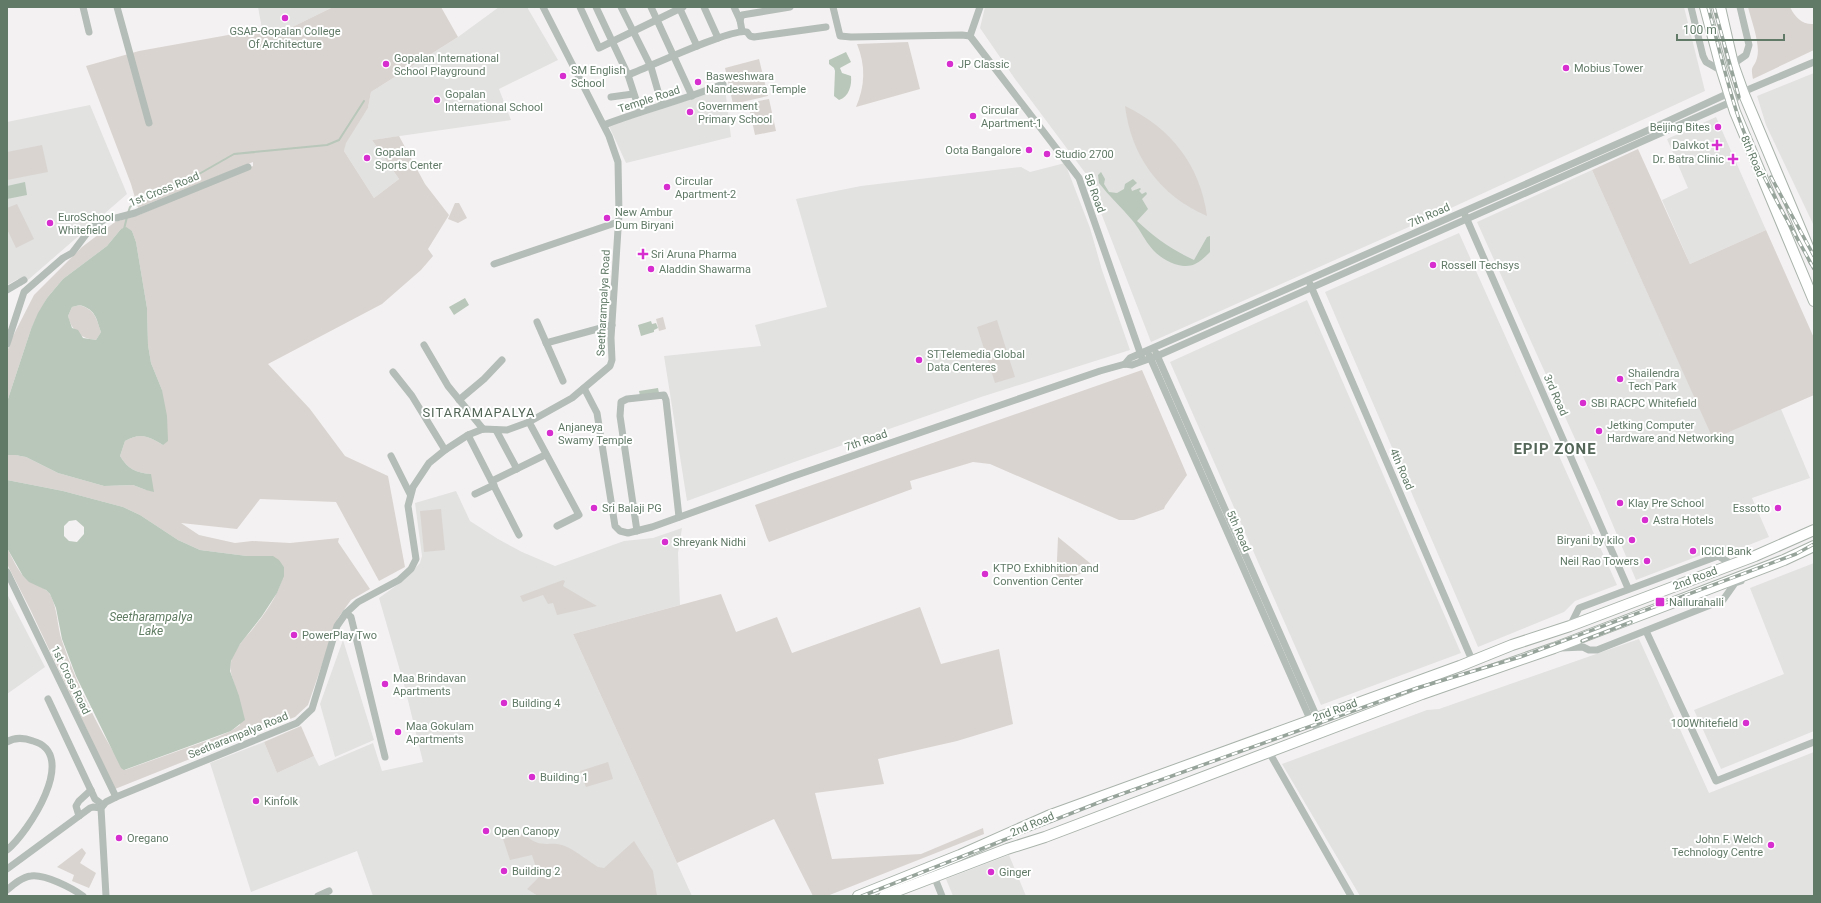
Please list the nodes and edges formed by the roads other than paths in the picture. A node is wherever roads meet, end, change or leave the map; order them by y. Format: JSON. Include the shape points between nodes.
{"nodes":[{"id":1,"x":83,"y":7,"type":"edge"},
{"id":2,"x":117,"y":7,"type":"edge"},
{"id":3,"x":543,"y":7,"type":"edge"},
{"id":4,"x":580,"y":7,"type":"edge"},
{"id":5,"x":596,"y":7,"type":"edge"},
{"id":6,"x":621,"y":7,"type":"edge"},
{"id":7,"x":651,"y":7,"type":"edge"},
{"id":8,"x":704,"y":7,"type":"edge"},
{"id":9,"x":734,"y":7,"type":"edge"},
{"id":10,"x":790,"y":7,"type":"edge"},
{"id":11,"x":833,"y":7,"type":"edge"},
{"id":12,"x":980,"y":7,"type":"edge"},
{"id":13,"x":1691,"y":7,"type":"edge"},
{"id":14,"x":1705,"y":7,"type":"edge"},
{"id":15,"x":1720,"y":7,"type":"edge"},
{"id":16,"x":1740,"y":7,"type":"edge"},
{"id":17,"x":681,"y":8,"type":"edge"},
{"id":18,"x":658,"y":20,"type":"junction"},
{"id":19,"x":740,"y":20,"type":"junction"},
{"id":20,"x":826,"y":27,"type":"dead end"},
{"id":21,"x":634,"y":31,"type":"junction"},
{"id":22,"x":742,"y":31,"type":"junction"},
{"id":23,"x":89,"y":32,"type":"dead end"},
{"id":24,"x":970,"y":36,"type":"junction"},
{"id":25,"x":718,"y":38,"type":"junction"},
{"id":26,"x":612,"y":42,"type":"junction"},
{"id":27,"x":697,"y":46,"type":"junction"},
{"id":28,"x":675,"y":56,"type":"junction"},
{"id":29,"x":1814,"y":62,"type":"edge"},
{"id":30,"x":1733,"y":64,"type":"junction"},
{"id":31,"x":651,"y":66,"type":"junction"},
{"id":32,"x":1722,"y":71,"type":"junction"},
{"id":33,"x":628,"y":75,"type":"junction"},
{"id":34,"x":723,"y":84,"type":"dead end"},
{"id":35,"x":1743,"y":92,"type":"junction"},
{"id":36,"x":633,"y":94,"type":"junction"},
{"id":37,"x":692,"y":96,"type":"junction"},
{"id":38,"x":611,"y":97,"type":"dead end"},
{"id":39,"x":1730,"y":97,"type":"junction"},
{"id":40,"x":662,"y":105,"type":"junction"},
{"id":41,"x":640,"y":112,"type":"junction"},
{"id":42,"x":149,"y":122,"type":"dead end"},
{"id":43,"x":604,"y":125,"type":"junction"},
{"id":44,"x":248,"y":167,"type":"dead end"},
{"id":45,"x":1463,"y":212,"type":"junction"},
{"id":46,"x":1466,"y":219,"type":"junction"},
{"id":47,"x":618,"y":222,"type":"junction"},
{"id":48,"x":1814,"y":261,"type":"edge"},
{"id":49,"x":494,"y":264,"type":"dead end"},
{"id":50,"x":24,"y":280,"type":"dead end"},
{"id":51,"x":1308,"y":281,"type":"junction"},
{"id":52,"x":1312,"y":288,"type":"junction"},
{"id":53,"x":7,"y":290,"type":"edge"},
{"id":54,"x":1814,"y":301,"type":"edge"},
{"id":55,"x":537,"y":322,"type":"dead end"},
{"id":56,"x":612,"y":325,"type":"junction"},
{"id":57,"x":546,"y":343,"type":"junction"},
{"id":58,"x":7,"y":344,"type":"edge"},
{"id":59,"x":424,"y":345,"type":"dead end"},
{"id":60,"x":1147,"y":355,"type":"junction"},
{"id":61,"x":1157,"y":356,"type":"junction"},
{"id":62,"x":502,"y":360,"type":"dead end"},
{"id":63,"x":393,"y":372,"type":"dead end"},
{"id":64,"x":563,"y":381,"type":"dead end"},
{"id":65,"x":584,"y":388,"type":"junction"},
{"id":66,"x":458,"y":400,"type":"junction"},
{"id":67,"x":529,"y":422,"type":"junction"},
{"id":68,"x":483,"y":429,"type":"junction"},
{"id":69,"x":496,"y":430,"type":"junction"},
{"id":70,"x":468,"y":435,"type":"junction"},
{"id":71,"x":445,"y":450,"type":"junction"},
{"id":72,"x":545,"y":455,"type":"junction"},
{"id":73,"x":392,"y":456,"type":"dead end"},
{"id":74,"x":517,"y":469,"type":"junction"},
{"id":75,"x":493,"y":483,"type":"junction"},
{"id":76,"x":410,"y":494,"type":"junction"},
{"id":77,"x":475,"y":494,"type":"dead end"},
{"id":78,"x":679,"y":517,"type":"junction"},
{"id":79,"x":1226,"y":521,"type":"junction"},
{"id":80,"x":557,"y":526,"type":"dead end"},
{"id":81,"x":1814,"y":530,"type":"edge"},
{"id":82,"x":636,"y":531,"type":"junction"},
{"id":83,"x":519,"y":535,"type":"dead end"},
{"id":84,"x":1804,"y":535,"type":"junction"},
{"id":85,"x":1811,"y":547,"type":"edge"},
{"id":86,"x":1784,"y":560,"type":"junction"},
{"id":87,"x":1732,"y":564,"type":"junction"},
{"id":88,"x":7,"y":572,"type":"edge"},
{"id":89,"x":1628,"y":588,"type":"junction"},
{"id":90,"x":346,"y":613,"type":"junction"},
{"id":91,"x":1570,"y":626,"type":"junction"},
{"id":92,"x":1646,"y":631,"type":"junction"},
{"id":93,"x":1554,"y":648,"type":"junction"},
{"id":94,"x":1472,"y":660,"type":"junction"},
{"id":95,"x":48,"y":699,"type":"dead end"},
{"id":96,"x":1314,"y":718,"type":"junction"},
{"id":97,"x":1322,"y":732,"type":"junction"},
{"id":98,"x":7,"y":742,"type":"edge"},
{"id":99,"x":1814,"y":742,"type":"edge"},
{"id":100,"x":1269,"y":752,"type":"junction"},
{"id":101,"x":385,"y":757,"type":"dead end"},
{"id":102,"x":91,"y":790,"type":"junction"},
{"id":103,"x":116,"y":797,"type":"junction"},
{"id":104,"x":102,"y":806,"type":"junction"},
{"id":105,"x":78,"y":816,"type":"junction"},
{"id":106,"x":1030,"y":823,"type":"junction"},
{"id":107,"x":1014,"y":831,"type":"junction"},
{"id":108,"x":1028,"y":842,"type":"junction"},
{"id":109,"x":7,"y":850,"type":"edge"},
{"id":110,"x":7,"y":869,"type":"edge"},
{"id":111,"x":934,"y":876,"type":"junction"},
{"id":112,"x":8,"y":888,"type":"edge"},
{"id":113,"x":328,"y":892,"type":"dead end"},
{"id":114,"x":83,"y":896,"type":"edge"},
{"id":115,"x":106,"y":896,"type":"edge"},
{"id":116,"x":318,"y":896,"type":"edge"},
{"id":117,"x":858,"y":896,"type":"edge"},
{"id":118,"x":884,"y":896,"type":"edge"},
{"id":119,"x":942,"y":896,"type":"edge"},
{"id":120,"x":1351,"y":896,"type":"edge"}],
"edges":[{"from":1,"to":23,"type":"street"},
{"from":2,"to":42,"type":"street"},
{"from":3,"to":43,"type":"street","name":"Seetharampalya Road"},
{"from":4,"to":26,"type":"street","via":[[599,48]]},
{"from":5,"to":26,"type":"street"},
{"from":6,"to":21,"type":"street"},
{"from":7,"to":18,"type":"street"},
{"from":8,"to":25,"type":"street"},
{"from":9,"to":19,"type":"street"},
{"from":10,"to":19,"type":"street","via":[[742,15]]},
{"from":11,"to":24,"type":"street","via":[[840,36]]},
{"from":12,"to":24,"type":"street"},
{"from":13,"to":32,"type":"street","via":[[1703,56],[1706,62]]},
{"from":14,"to":32,"type":"main road","name":"8th Road"},
{"from":15,"to":30,"type":"main road","name":"8th Road"},
{"from":16,"to":30,"type":"street","via":[[1749,45],[1746,56]]},
{"from":17,"to":18,"type":"street"},
{"from":17,"to":27,"type":"street"},
{"from":18,"to":21,"type":"street"},
{"from":18,"to":28,"type":"street"},
{"from":19,"to":22,"type":"street"},
{"from":20,"to":22,"type":"street","via":[[754,37]]},
{"from":21,"to":26,"type":"street"},
{"from":21,"to":31,"type":"street"},
{"from":22,"to":25,"type":"street"},
{"from":24,"to":60,"type":"street","name":"5B Road","via":[[1079,178]]},
{"from":25,"to":27,"type":"street"},
{"from":26,"to":33,"type":"street"},
{"from":27,"to":28,"type":"street"},
{"from":28,"to":31,"type":"street"},
{"from":28,"to":37,"type":"street"},
{"from":29,"to":35,"type":"street"},
{"from":30,"to":35,"type":"main road","name":"8th Road"},
{"from":31,"to":33,"type":"street"},
{"from":31,"to":40,"type":"street"},
{"from":32,"to":39,"type":"main road","name":"8th Road"},
{"from":33,"to":36,"type":"street"},
{"from":34,"to":37,"type":"street","name":"Temple Road"},
{"from":35,"to":39,"type":"street"},
{"from":35,"to":48,"type":"main road","name":"8th Road"},
{"from":36,"to":38,"type":"street"},
{"from":36,"to":41,"type":"street"},
{"from":37,"to":40,"type":"street","name":"Temple Road"},
{"from":39,"to":45,"type":"street","name":"7th Road"},
{"from":39,"to":46,"type":"street","name":"7th Road"},
{"from":39,"to":54,"type":"main road","name":"8th Road"},
{"from":40,"to":41,"type":"street","name":"Temple Road"},
{"from":41,"to":43,"type":"street","name":"Temple Road"},
{"from":43,"to":47,"type":"street","name":"Seetharampalya Road","via":[[618,162]]},
{"from":44,"to":58,"type":"street","name":"1st Cross Road","via":[[135,213],[107,218],[91,228],[72,253],[24,292]]},
{"from":45,"to":46,"type":"street","name":"3rd Road"},
{"from":45,"to":51,"type":"street","name":"7th Road"},
{"from":46,"to":52,"type":"street","name":"7th Road"},
{"from":46,"to":89,"type":"street","name":"3rd Road"},
{"from":47,"to":49,"type":"street"},
{"from":47,"to":56,"type":"street","name":"Seetharampalya Road"},
{"from":50,"to":53,"type":"street"},
{"from":51,"to":52,"type":"street","name":"4th Road"},
{"from":51,"to":60,"type":"street","name":"7th Road"},
{"from":52,"to":61,"type":"street","name":"7th Road"},
{"from":52,"to":94,"type":"street","name":"4th Road"},
{"from":55,"to":57,"type":"street"},
{"from":56,"to":57,"type":"street"},
{"from":56,"to":65,"type":"street","name":"Seetharampalya Road","via":[[610,366]]},
{"from":57,"to":64,"type":"street"},
{"from":59,"to":66,"type":"street"},
{"from":60,"to":61,"type":"street","name":"5th Road"},
{"from":60,"to":78,"type":"street","name":"7th Road","via":[[1130,358],[1125,364]]},
{"from":60,"to":79,"type":"street","name":"5th Road"},
{"from":61,"to":79,"type":"street","name":"5th Road"},
{"from":62,"to":66,"type":"street"},
{"from":63,"to":71,"type":"street","via":[[412,396]]},
{"from":65,"to":67,"type":"street","name":"Seetharampalya Road","via":[[572,398]]},
{"from":65,"to":82,"type":"street","name":"7th Road","via":[[597,413],[615,526],[620,531],[628,533]]},
{"from":66,"to":68,"type":"street"},
{"from":67,"to":69,"type":"street","name":"Seetharampalya Road","via":[[507,430]]},
{"from":67,"to":72,"type":"street"},
{"from":68,"to":69,"type":"street","name":"Seetharampalya Road"},
{"from":68,"to":70,"type":"street","name":"Seetharampalya Road"},
{"from":69,"to":74,"type":"street"},
{"from":70,"to":71,"type":"street","name":"Seetharampalya Road"},
{"from":70,"to":75,"type":"street"},
{"from":71,"to":76,"type":"street","name":"Seetharampalya Road","via":[[429,463]]},
{"from":72,"to":74,"type":"street"},
{"from":72,"to":80,"type":"street","via":[[579,515]]},
{"from":73,"to":76,"type":"street"},
{"from":74,"to":75,"type":"street"},
{"from":75,"to":77,"type":"street"},
{"from":75,"to":83,"type":"street"},
{"from":76,"to":90,"type":"street","name":"Seetharampalya Road","via":[[408,506],[416,559],[411,569],[398,580],[358,602]]},
{"from":78,"to":82,"type":"street","name":"7th Road"},
{"from":78,"to":82,"type":"street","via":[[664,395],[626,398],[621,402],[620,416]]},
{"from":79,"to":96,"type":"street","name":"5th Road"},
{"from":81,"to":84,"type":"main road","name":"2nd Road"},
{"from":84,"to":85,"type":"main road"},
{"from":84,"to":87,"type":"main road","name":"2nd Road"},
{"from":85,"to":86,"type":"main road","name":"2nd Road"},
{"from":86,"to":92,"type":"street","via":[[1776,568],[1735,583],[1723,600]]},
{"from":86,"to":93,"type":"main road","name":"2nd Road"},
{"from":87,"to":89,"type":"street","via":[[1718,556]]},
{"from":87,"to":91,"type":"main road","name":"2nd Road"},
{"from":88,"to":103,"type":"street","name":"1st Cross Road"},
{"from":89,"to":91,"type":"street","via":[[1579,608]]},
{"from":90,"to":101,"type":"street","via":[[352,618]]},
{"from":90,"to":103,"type":"street","name":"Seetharampalya Road","via":[[337,626],[312,709],[297,723]]},
{"from":91,"to":94,"type":"main road","name":"2nd Road"},
{"from":92,"to":93,"type":"street","via":[[1597,650]]},
{"from":92,"to":99,"type":"street","via":[[1716,781]]},
{"from":93,"to":97,"type":"main road","name":"2nd Road"},
{"from":94,"to":96,"type":"main road","name":"2nd Road"},
{"from":95,"to":102,"type":"street"},
{"from":96,"to":97,"type":"street","name":"5th Road"},
{"from":96,"to":106,"type":"main road","name":"2nd Road"},
{"from":97,"to":100,"type":"main road","name":"2nd Road"},
{"from":98,"to":109,"type":"street","via":[[12,739],[36,741],[46,747],[53,766],[48,787],[34,819]]},
{"from":100,"to":108,"type":"main road","name":"2nd Road"},
{"from":100,"to":120,"type":"street"},
{"from":102,"to":104,"type":"street"},
{"from":102,"to":105,"type":"street","via":[[78,800]]},
{"from":103,"to":104,"type":"street","name":"Seetharampalya Road"},
{"from":104,"to":105,"type":"street","name":"Seetharampalya Road","via":[[93,807]]},
{"from":104,"to":115,"type":"street"},
{"from":105,"to":110,"type":"street","name":"Seetharampalya Road"},
{"from":106,"to":107,"type":"main road","name":"2nd Road"},
{"from":106,"to":108,"type":"main road","via":[[1026,833]]},
{"from":107,"to":108,"type":"main road","via":[[1020,832]]},
{"from":107,"to":117,"type":"main road","name":"2nd Road"},
{"from":108,"to":111,"type":"main road","name":"2nd Road"},
{"from":111,"to":118,"type":"main road","name":"2nd Road"},
{"from":111,"to":119,"type":"street"},
{"from":112,"to":114,"type":"street","via":[[31,876],[58,883]]},
{"from":113,"to":116,"type":"street"}]}
